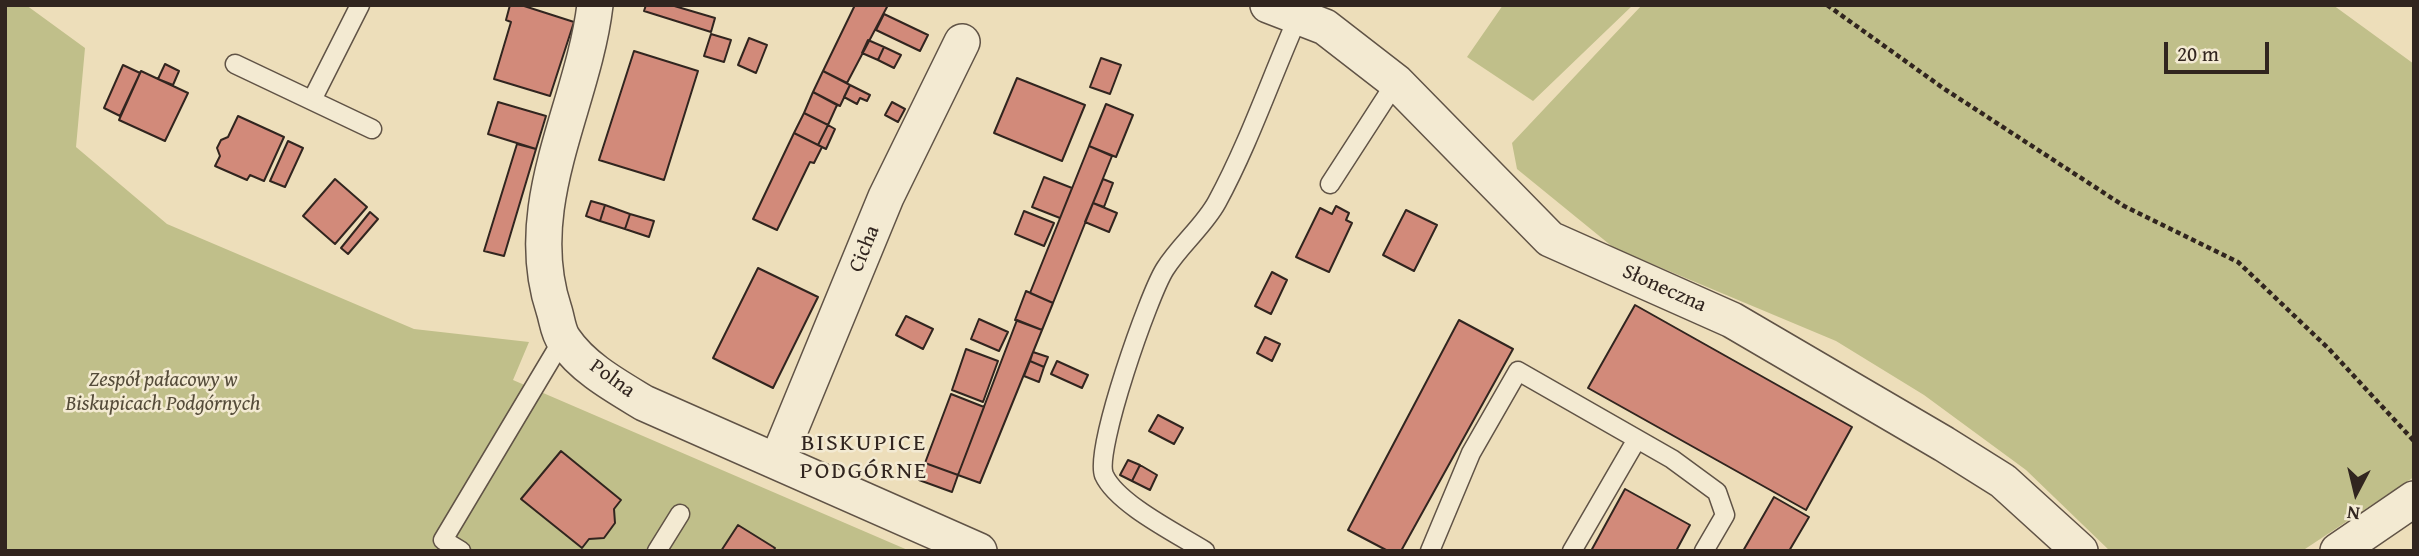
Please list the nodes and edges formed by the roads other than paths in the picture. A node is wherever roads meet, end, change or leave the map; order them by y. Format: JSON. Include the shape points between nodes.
{"nodes":[{"id":1,"x":360,"y":5,"type":"edge"},
{"id":2,"x":595,"y":5,"type":"edge"},
{"id":3,"x":1283,"y":11,"type":"edge"},
{"id":4,"x":962,"y":43,"type":"dead end"},
{"id":5,"x":235,"y":64,"type":"dead end"},
{"id":6,"x":1396,"y":82,"type":"junction"},
{"id":7,"x":312,"y":100,"type":"junction"},
{"id":8,"x":372,"y":130,"type":"dead end"},
{"id":9,"x":1330,"y":184,"type":"dead end"},
{"id":10,"x":563,"y":339,"type":"junction"},
{"id":11,"x":1637,"y":439,"type":"junction"},
{"id":12,"x":778,"y":459,"type":"junction"},
{"id":13,"x":2414,"y":499,"type":"edge"},
{"id":14,"x":680,"y":514,"type":"dead end"},
{"id":15,"x":461,"y":551,"type":"edge"},
{"id":16,"x":657,"y":551,"type":"edge"},
{"id":17,"x":979,"y":551,"type":"edge"},
{"id":18,"x":1205,"y":551,"type":"edge"},
{"id":19,"x":1430,"y":551,"type":"edge"},
{"id":20,"x":1572,"y":551,"type":"edge"},
{"id":21,"x":1704,"y":551,"type":"edge"},
{"id":22,"x":2080,"y":551,"type":"edge"},
{"id":23,"x":2338,"y":551,"type":"edge"}],
"edges":[{"from":1,"to":7,"type":"lane"},
{"from":2,"to":10,"type":"street","name":"Polna","via":[[553,160],[545,229],[547,290]]},
{"from":3,"to":6,"type":"street","name":"Słoneczna","via":[[1325,27]]},
{"from":3,"to":18,"type":"lane","via":[[1216,204],[1154,288],[1115,405],[1102,461],[1110,485]]},
{"from":4,"to":12,"type":"street","name":"Cicha","via":[[887,197]]},
{"from":5,"to":7,"type":"lane"},
{"from":6,"to":9,"type":"lane"},
{"from":6,"to":22,"type":"street","name":"Słoneczna","via":[[1550,239],[1732,320],[1944,444],[2003,481]]},
{"from":7,"to":8,"type":"lane"},
{"from":10,"to":12,"type":"street","name":"Polna","via":[[601,376],[644,403]]},
{"from":10,"to":15,"type":"lane","via":[[443,540]]},
{"from":11,"to":19,"type":"lane","via":[[1518,371],[1471,453]]},
{"from":11,"to":20,"type":"lane"},
{"from":11,"to":21,"type":"lane","via":[[1717,492],[1725,514]]},
{"from":12,"to":17,"type":"street","name":"Polna"},
{"from":13,"to":23,"type":"street"},
{"from":14,"to":16,"type":"lane"}]}
